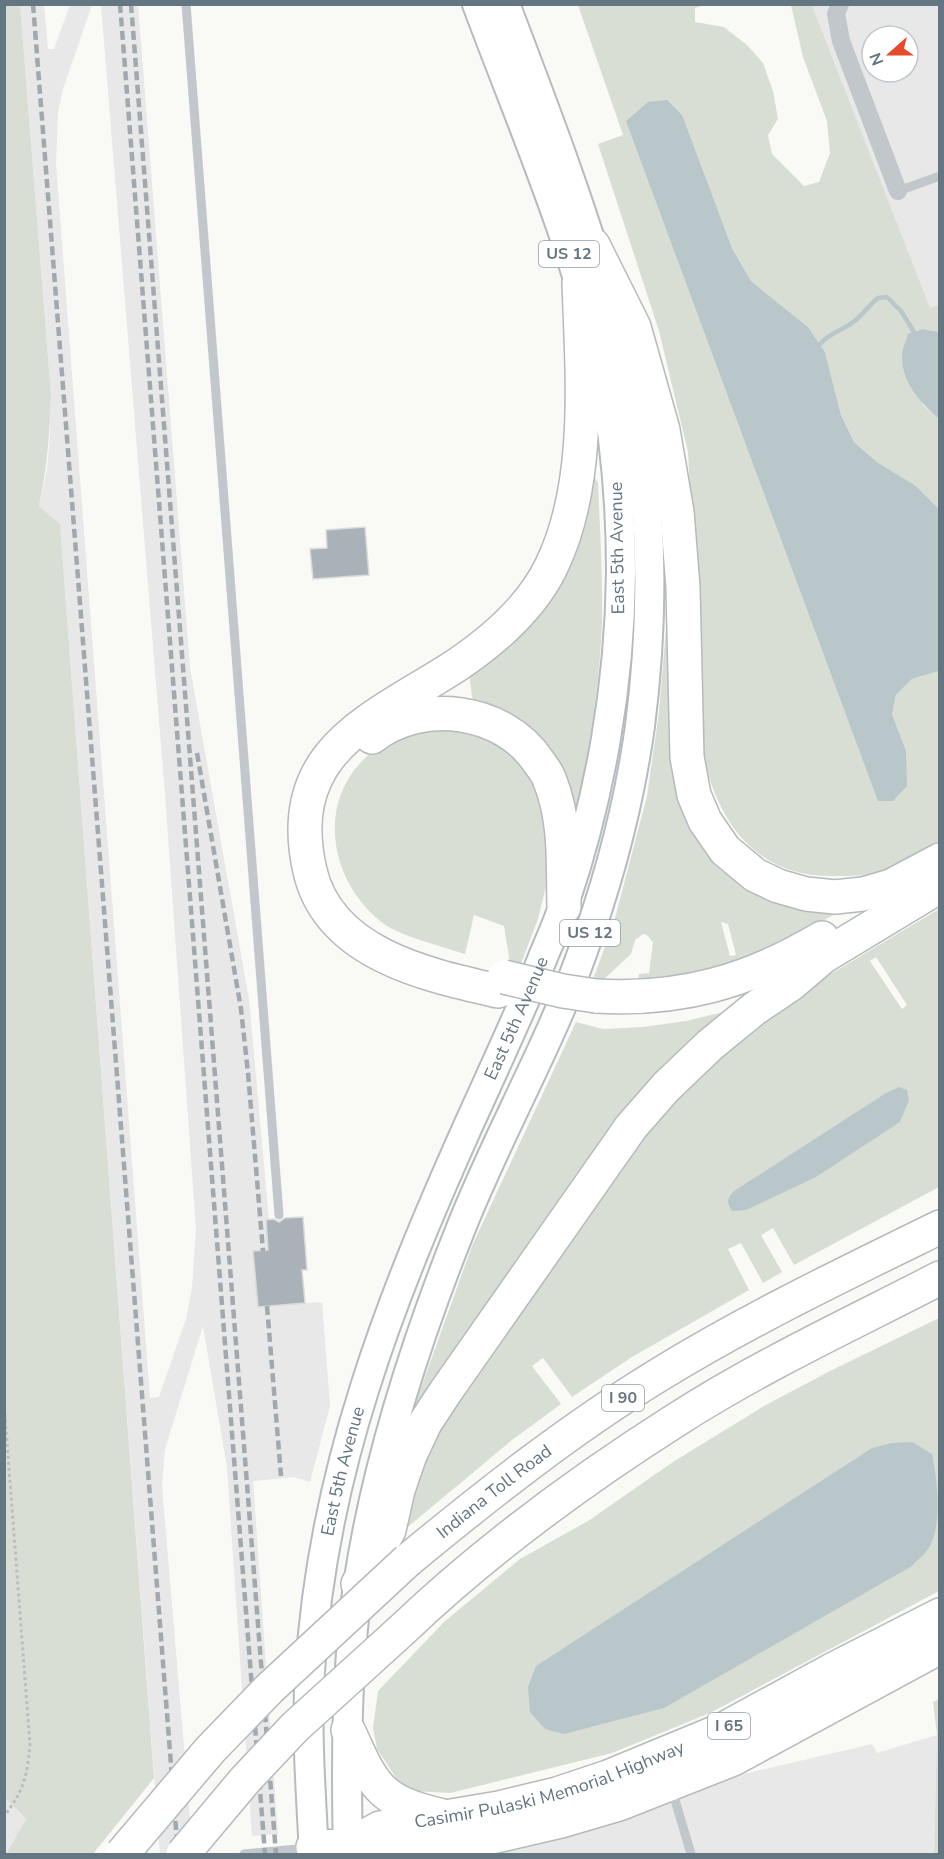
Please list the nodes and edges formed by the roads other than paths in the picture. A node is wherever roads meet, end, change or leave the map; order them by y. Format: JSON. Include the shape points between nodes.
{"nodes":[{"id":1,"x":186,"y":4,"type":"edge"},
{"id":2,"x":477,"y":4,"type":"edge"},
{"id":3,"x":505,"y":4,"type":"edge"},
{"id":4,"x":840,"y":4,"type":"edge"},
{"id":5,"x":939,"y":176,"type":"edge"},
{"id":6,"x":898,"y":191,"type":"joint"},
{"id":7,"x":593,"y":245,"type":"junction"},
{"id":8,"x":579,"y":283,"type":"junction"},
{"id":9,"x":939,"y":860,"type":"edge"},
{"id":10,"x":939,"y":870,"type":"edge"},
{"id":11,"x":939,"y":886,"type":"edge"},
{"id":12,"x":564,"y":907,"type":"junction"},
{"id":13,"x":850,"y":917,"type":"junction"},
{"id":14,"x":824,"y":956,"type":"junction"},
{"id":15,"x":501,"y":984,"type":"junction"},
{"id":16,"x":593,"y":1003,"type":"junction"},
{"id":17,"x":939,"y":1209,"type":"edge"},
{"id":18,"x":279,"y":1215,"type":"dead end"},
{"id":19,"x":939,"y":1227,"type":"edge"},
{"id":20,"x":858,"y":1267,"type":"junction"},
{"id":21,"x":939,"y":1278,"type":"edge"},
{"id":22,"x":939,"y":1301,"type":"edge"},
{"id":23,"x":760,"y":1371,"type":"junction"},
{"id":24,"x":358,"y":1584,"type":"junction"},
{"id":25,"x":939,"y":1615,"type":"edge"},
{"id":26,"x":881,"y":1647,"type":"junction"},
{"id":27,"x":939,"y":1647,"type":"edge"},
{"id":28,"x":939,"y":1671,"type":"edge"},
{"id":29,"x":795,"y":1727,"type":"junction"},
{"id":30,"x":348,"y":1730,"type":"junction"},
{"id":31,"x":670,"y":1785,"type":"junction"},
{"id":32,"x":448,"y":1817,"type":"junction"},
{"id":33,"x":348,"y":1850,"type":"edge"},
{"id":34,"x":314,"y":1851,"type":"edge"},
{"id":35,"x":425,"y":1851,"type":"edge"},
{"id":36,"x":122,"y":1854,"type":"edge"},
{"id":37,"x":183,"y":1854,"type":"edge"},
{"id":38,"x":244,"y":1854,"type":"edge"},
{"id":39,"x":691,"y":1854,"type":"edge"}],
"edges":[{"from":1,"to":18,"type":"lane"},
{"from":2,"to":8,"type":"main road","name":"East 5th Avenue","number":"US 12"},
{"from":3,"to":7,"type":"main road","name":"East 5th Avenue","number":"US 12"},
{"from":4,"to":6,"type":"street","via":[[836,14],[841,41]]},
{"from":5,"to":6,"type":"lane"},
{"from":7,"to":13,"type":"highway","via":[[634,327],[663,430],[683,587],[687,757],[694,795],[705,821],[725,850],[754,875],[806,894]]},
{"from":7,"to":24,"type":"main road","name":"East 5th Avenue","number":"US 12","via":[[625,364],[646,502],[647,655],[629,789],[609,871],[579,962],[461,1228],[426,1320],[398,1406]]},
{"from":8,"to":12,"type":"main road","name":"East 5th Avenue","number":"US 12","via":[[601,369],[613,443],[621,575],[617,653],[598,784]]},
{"from":8,"to":15,"type":"highway","via":[[583,400],[579,453],[567,522],[551,567],[526,606],[494,638],[372,716],[333,751],[309,798],[304,830],[312,880],[324,904],[360,943],[411,968]]},
{"from":9,"to":13,"type":"highway","via":[[891,886],[863,894]]},
{"from":10,"to":13,"type":"highway"},
{"from":11,"to":13,"type":"highway"},
{"from":12,"to":15,"type":"highway","via":[[559,806],[549,778],[515,735],[488,721],[458,714],[430,714],[403,720],[380,731],[346,762],[325,802],[322,826],[328,873],[338,893],[370,929],[414,952]]},
{"from":12,"to":34,"type":"main road","name":"East 5th Avenue","number":"US 12","via":[[394,1304],[364,1389],[338,1487],[318,1592],[310,1673]]},
{"from":13,"to":14,"type":"highway"},
{"from":13,"to":16,"type":"highway","via":[[796,954],[753,974],[659,996]]},
{"from":14,"to":16,"type":"highway","via":[[724,1000],[686,1008],[648,1012]]},
{"from":14,"to":24,"type":"highway","via":[[710,1045],[666,1087],[619,1144],[425,1423],[410,1455],[388,1530]]},
{"from":15,"to":16,"type":"highway","bridge":true,"via":[[563,991]]},
{"from":17,"to":20,"type":"highway"},
{"from":19,"to":20,"type":"highway","name":"Indiana Toll Road","number":"I 90"},
{"from":20,"to":36,"type":"highway","name":"Indiana Toll Road","number":"I 90","bridge":true,"via":[[744,1324],[656,1376],[507,1479],[408,1560],[269,1689],[210,1750]]},
{"from":21,"to":23,"type":"highway","number":"I 90"},
{"from":22,"to":23,"type":"highway","via":[[841,1347]]},
{"from":23,"to":37,"type":"highway","number":"I 90","bridge":true,"via":[[677,1419],[518,1530],[465,1572],[295,1727]]},
{"from":24,"to":30,"type":"main road","name":"East 5th Avenue","number":"US 12"},
{"from":25,"to":26,"type":"highway","name":"Casimir Pulaski Memorial Highway","number":"I 65"},
{"from":26,"to":31,"type":"highway","via":[[859,1669],[738,1738],[679,1763],[669,1771]]},
{"from":26,"to":32,"type":"highway","name":"Casimir Pulaski Memorial Highway","number":"I 65","via":[[722,1730],[608,1777],[557,1794]]},
{"from":27,"to":29,"type":"highway","name":"Casimir Pulaski Memorial Highway","number":"I 65"},
{"from":28,"to":29,"type":"highway","via":[[846,1713]]},
{"from":29,"to":31,"type":"highway","name":"Casimir Pulaski Memorial Highway","number":"I 65"},
{"from":30,"to":32,"type":"highway","via":[[374,1780],[387,1794],[414,1809]]},
{"from":30,"to":33,"type":"main road","name":"East 5th Avenue","number":"US 12"},
{"from":31,"to":35,"type":"highway","name":"Casimir Pulaski Memorial Highway","number":"I 65","via":[[561,1821]]},
{"from":31,"to":39,"type":"lane"},
{"from":32,"to":33,"type":"highway","name":"Casimir Pulaski Memorial Highway","number":"I 65","via":[[380,1828]]},
{"from":33,"to":34,"type":"highway","name":"Casimir Pulaski Memorial Highway","number":"I 65"},
{"from":33,"to":35,"type":"highway","name":"Casimir Pulaski Memorial Highway","number":"I 65"},
{"from":34,"to":38,"type":"lane"}]}
